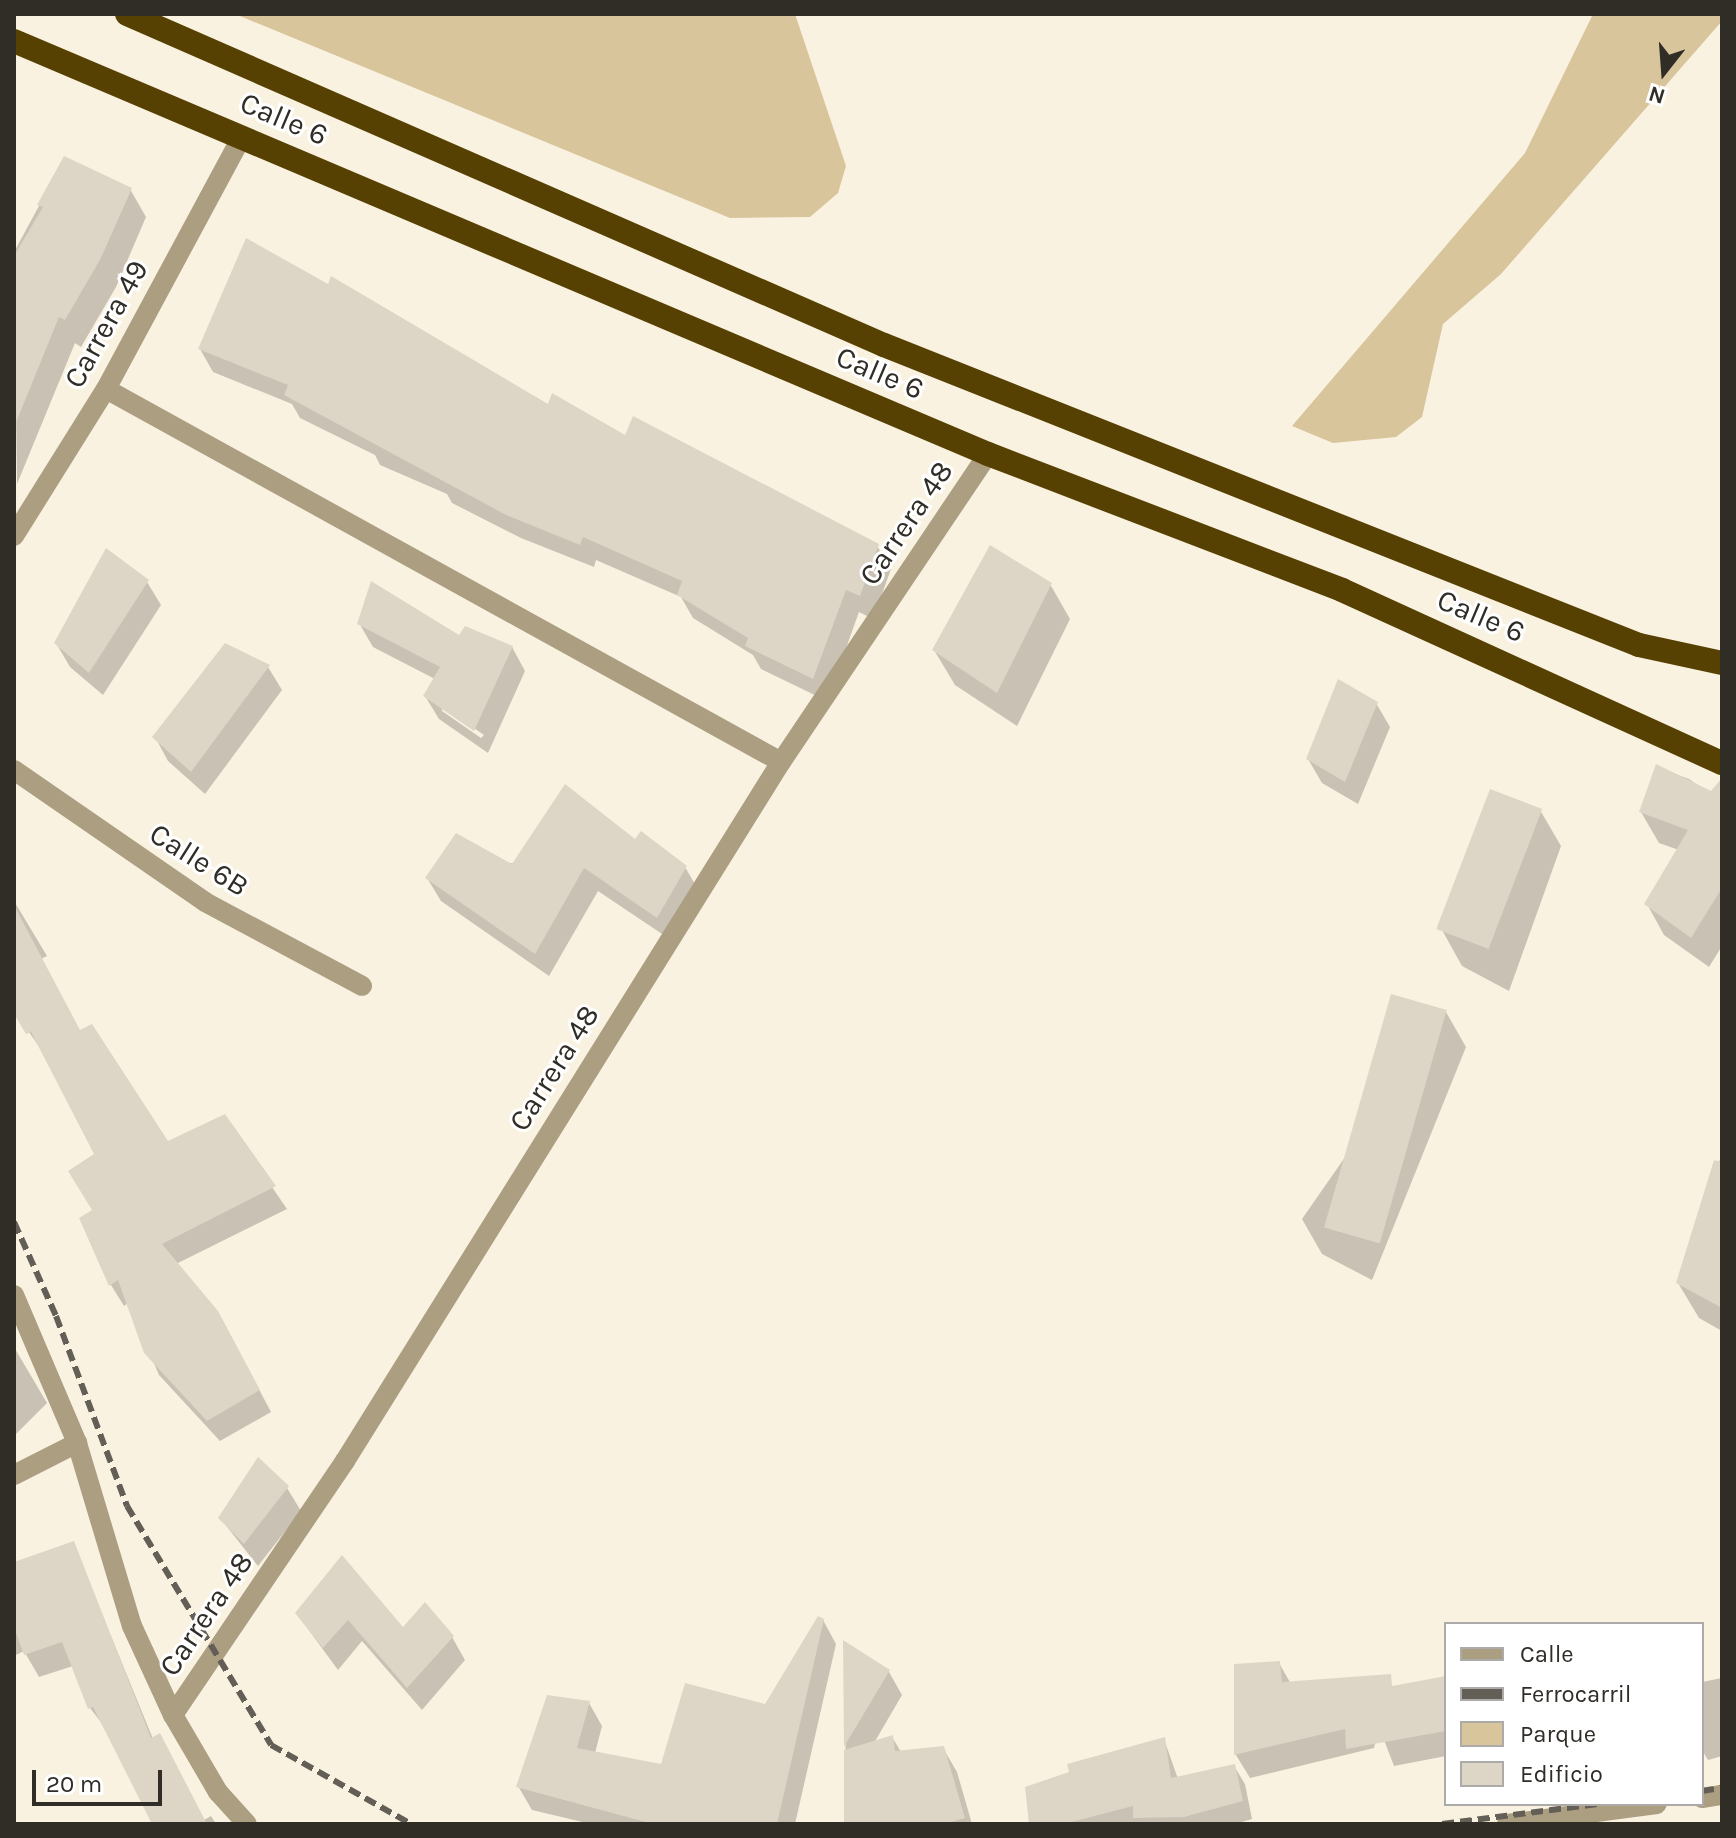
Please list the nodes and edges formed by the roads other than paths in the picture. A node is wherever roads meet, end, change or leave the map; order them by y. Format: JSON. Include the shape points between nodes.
{"nodes":[{"id":1,"x":127,"y":14,"type":"edge"},
{"id":2,"x":14,"y":41,"type":"edge"},
{"id":3,"x":242,"y":136,"type":"junction"},
{"id":4,"x":106,"y":389,"type":"junction"},
{"id":5,"x":988,"y":454,"type":"junction"},
{"id":6,"x":14,"y":536,"type":"edge"},
{"id":7,"x":1722,"y":663,"type":"edge"},
{"id":8,"x":781,"y":762,"type":"junction"},
{"id":9,"x":1722,"y":763,"type":"edge"},
{"id":10,"x":14,"y":770,"type":"edge"},
{"id":11,"x":362,"y":986,"type":"dead end"},
{"id":12,"x":14,"y":1295,"type":"edge"},
{"id":13,"x":77,"y":1443,"type":"junction"},
{"id":14,"x":14,"y":1475,"type":"edge"},
{"id":15,"x":173,"y":1715,"type":"junction"},
{"id":16,"x":1642,"y":1806,"type":"edge"},
{"id":17,"x":247,"y":1824,"type":"edge"},
{"id":18,"x":1507,"y":1824,"type":"edge"}],
"edges":[{"from":1,"to":7,"type":"highway","name":"Calle 6","via":[[884,345],[1639,645]]},
{"from":2,"to":3,"type":"highway","name":"Calle 6"},
{"from":3,"to":4,"type":"street","name":"Carrera 49"},
{"from":3,"to":5,"type":"highway","name":"Calle 6"},
{"from":4,"to":6,"type":"street","name":"Carrera 49"},
{"from":4,"to":8,"type":"street"},
{"from":5,"to":8,"type":"street","name":"Carrera 48"},
{"from":5,"to":9,"type":"highway","name":"Calle 6","via":[[1342,590]]},
{"from":8,"to":15,"type":"street","name":"Carrera 48","via":[[345,1461]]},
{"from":10,"to":11,"type":"street","name":"Calle 6B","via":[[205,902]]},
{"from":12,"to":13,"type":"street"},
{"from":13,"to":14,"type":"street"},
{"from":13,"to":15,"type":"street","via":[[132,1626]]},
{"from":15,"to":17,"type":"street","via":[[218,1792]]},
{"from":16,"to":18,"type":"street"}]}
